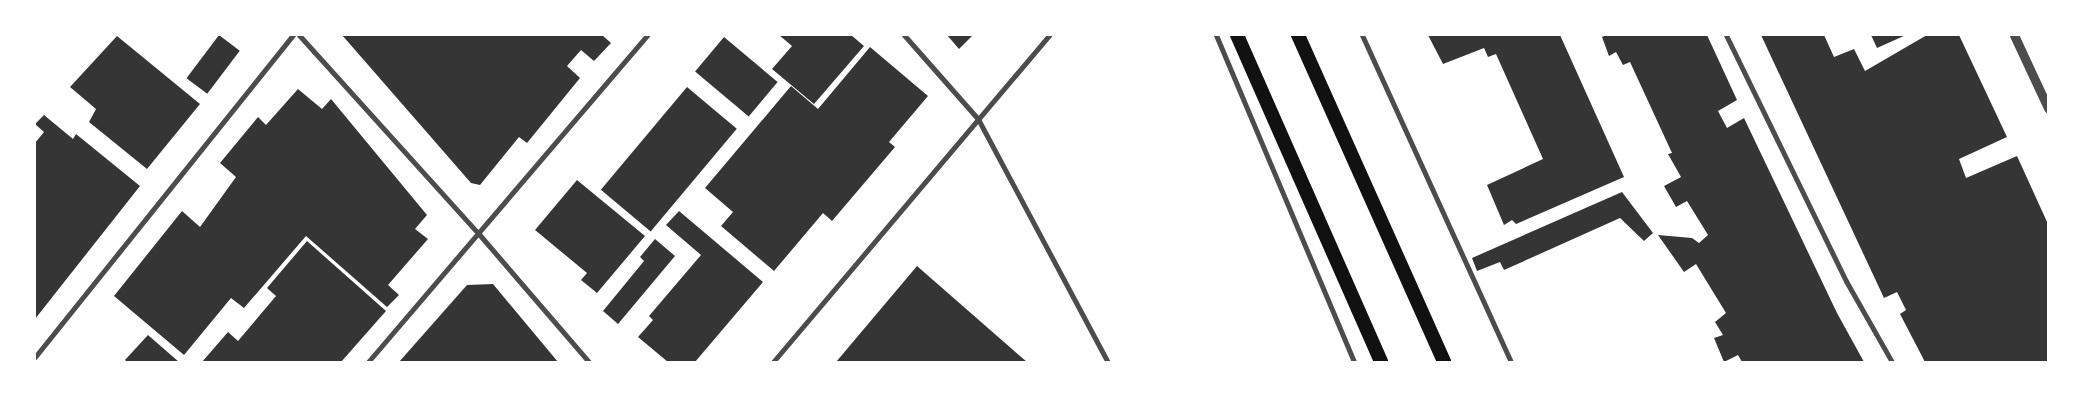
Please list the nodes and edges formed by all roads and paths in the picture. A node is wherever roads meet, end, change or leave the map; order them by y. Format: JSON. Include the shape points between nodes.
{"nodes":[{"id":1,"x":293,"y":35,"type":"edge"},
{"id":2,"x":299,"y":35,"type":"edge"},
{"id":3,"x":647,"y":35,"type":"edge"},
{"id":4,"x":904,"y":35,"type":"edge"},
{"id":5,"x":1049,"y":35,"type":"edge"},
{"id":6,"x":1216,"y":35,"type":"edge"},
{"id":7,"x":1237,"y":35,"type":"edge"},
{"id":8,"x":1298,"y":35,"type":"edge"},
{"id":9,"x":1362,"y":35,"type":"edge"},
{"id":10,"x":1726,"y":35,"type":"edge"},
{"id":11,"x":2014,"y":35,"type":"edge"},
{"id":12,"x":2048,"y":108,"type":"edge"},
{"id":13,"x":978,"y":119,"type":"junction"},
{"id":14,"x":478,"y":233,"type":"junction"},
{"id":15,"x":35,"y":356,"type":"edge"},
{"id":16,"x":368,"y":362,"type":"edge"},
{"id":17,"x":589,"y":362,"type":"edge"},
{"id":18,"x":774,"y":362,"type":"edge"},
{"id":19,"x":1108,"y":362,"type":"edge"},
{"id":20,"x":1354,"y":362,"type":"edge"},
{"id":21,"x":1381,"y":362,"type":"edge"},
{"id":22,"x":1444,"y":362,"type":"edge"},
{"id":23,"x":1511,"y":362,"type":"edge"},
{"id":24,"x":1892,"y":362,"type":"edge"}],
"edges":[{"from":1,"to":15,"type":"street"},
{"from":2,"to":14,"type":"street"},
{"from":3,"to":14,"type":"street"},
{"from":4,"to":13,"type":"street"},
{"from":5,"to":13,"type":"street"},
{"from":6,"to":20,"type":"street"},
{"from":7,"to":21,"type":"highway"},
{"from":8,"to":22,"type":"highway"},
{"from":9,"to":23,"type":"street"},
{"from":10,"to":24,"type":"street","via":[[1846,282]]},
{"from":11,"to":12,"type":"street"},
{"from":13,"to":18,"type":"street"},
{"from":13,"to":19,"type":"street"},
{"from":14,"to":16,"type":"street"},
{"from":14,"to":17,"type":"street"}]}
